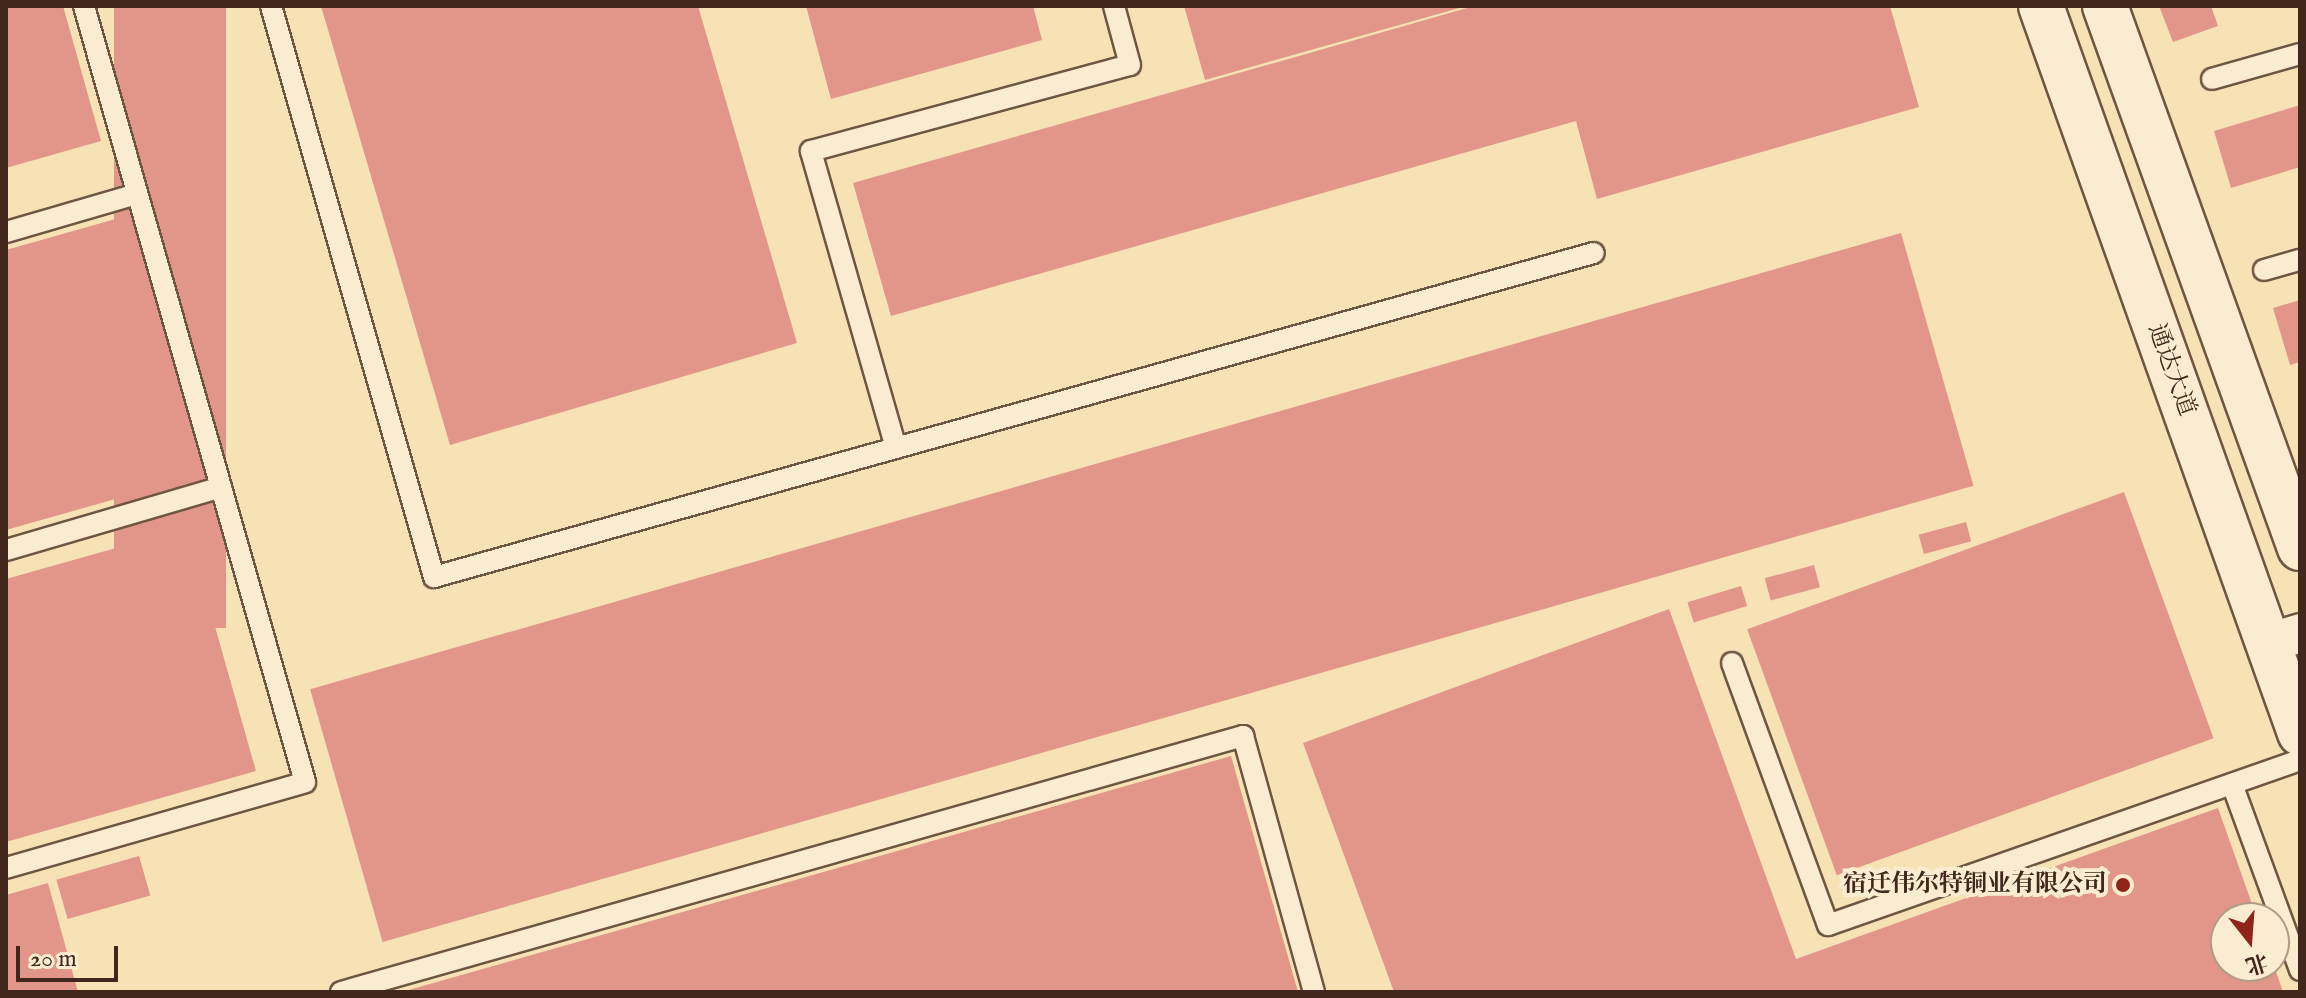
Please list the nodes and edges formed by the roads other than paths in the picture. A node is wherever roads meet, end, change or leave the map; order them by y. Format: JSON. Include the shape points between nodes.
{"nodes":[{"id":1,"x":84,"y":6,"type":"edge"},
{"id":2,"x":271,"y":6,"type":"edge"},
{"id":3,"x":1114,"y":6,"type":"edge"},
{"id":4,"x":2041,"y":6,"type":"edge"},
{"id":5,"x":2105,"y":6,"type":"edge"},
{"id":6,"x":2300,"y":54,"type":"edge"},
{"id":7,"x":2212,"y":79,"type":"dead end"},
{"id":8,"x":137,"y":194,"type":"junction"},
{"id":9,"x":6,"y":232,"type":"edge"},
{"id":10,"x":1594,"y":253,"type":"dead end"},
{"id":11,"x":2300,"y":260,"type":"edge"},
{"id":12,"x":2264,"y":270,"type":"dead end"},
{"id":13,"x":896,"y":448,"type":"junction"},
{"id":14,"x":221,"y":487,"type":"junction"},
{"id":15,"x":2300,"y":548,"type":"edge"},
{"id":16,"x":6,"y":550,"type":"edge"},
{"id":17,"x":2287,"y":656,"type":"edge"},
{"id":18,"x":1732,"y":663,"type":"dead end"},
{"id":19,"x":2300,"y":733,"type":"edge"},
{"id":20,"x":2300,"y":760,"type":"edge"},
{"id":21,"x":2232,"y":784,"type":"junction"},
{"id":22,"x":6,"y":868,"type":"edge"},
{"id":23,"x":2300,"y":970,"type":"edge"},
{"id":24,"x":341,"y":992,"type":"edge"},
{"id":25,"x":1314,"y":992,"type":"edge"}],
"edges":[{"from":1,"to":8,"type":"lane"},
{"from":2,"to":13,"type":"lane","via":[[434,577]]},
{"from":3,"to":13,"type":"lane","via":[[1130,65],[811,151]]},
{"from":4,"to":17,"type":"main road","name":"通达大道"},
{"from":5,"to":15,"type":"main road"},
{"from":6,"to":7,"type":"lane"},
{"from":8,"to":9,"type":"lane"},
{"from":8,"to":14,"type":"lane"},
{"from":10,"to":13,"type":"lane"},
{"from":11,"to":12,"type":"lane"},
{"from":14,"to":16,"type":"lane"},
{"from":14,"to":22,"type":"lane","via":[[305,782]]},
{"from":17,"to":19,"type":"main road","name":"通达大道"},
{"from":18,"to":21,"type":"lane","via":[[1828,925]]},
{"from":20,"to":21,"type":"lane"},
{"from":21,"to":23,"type":"lane"},
{"from":24,"to":25,"type":"lane","via":[[1243,736]]}]}
